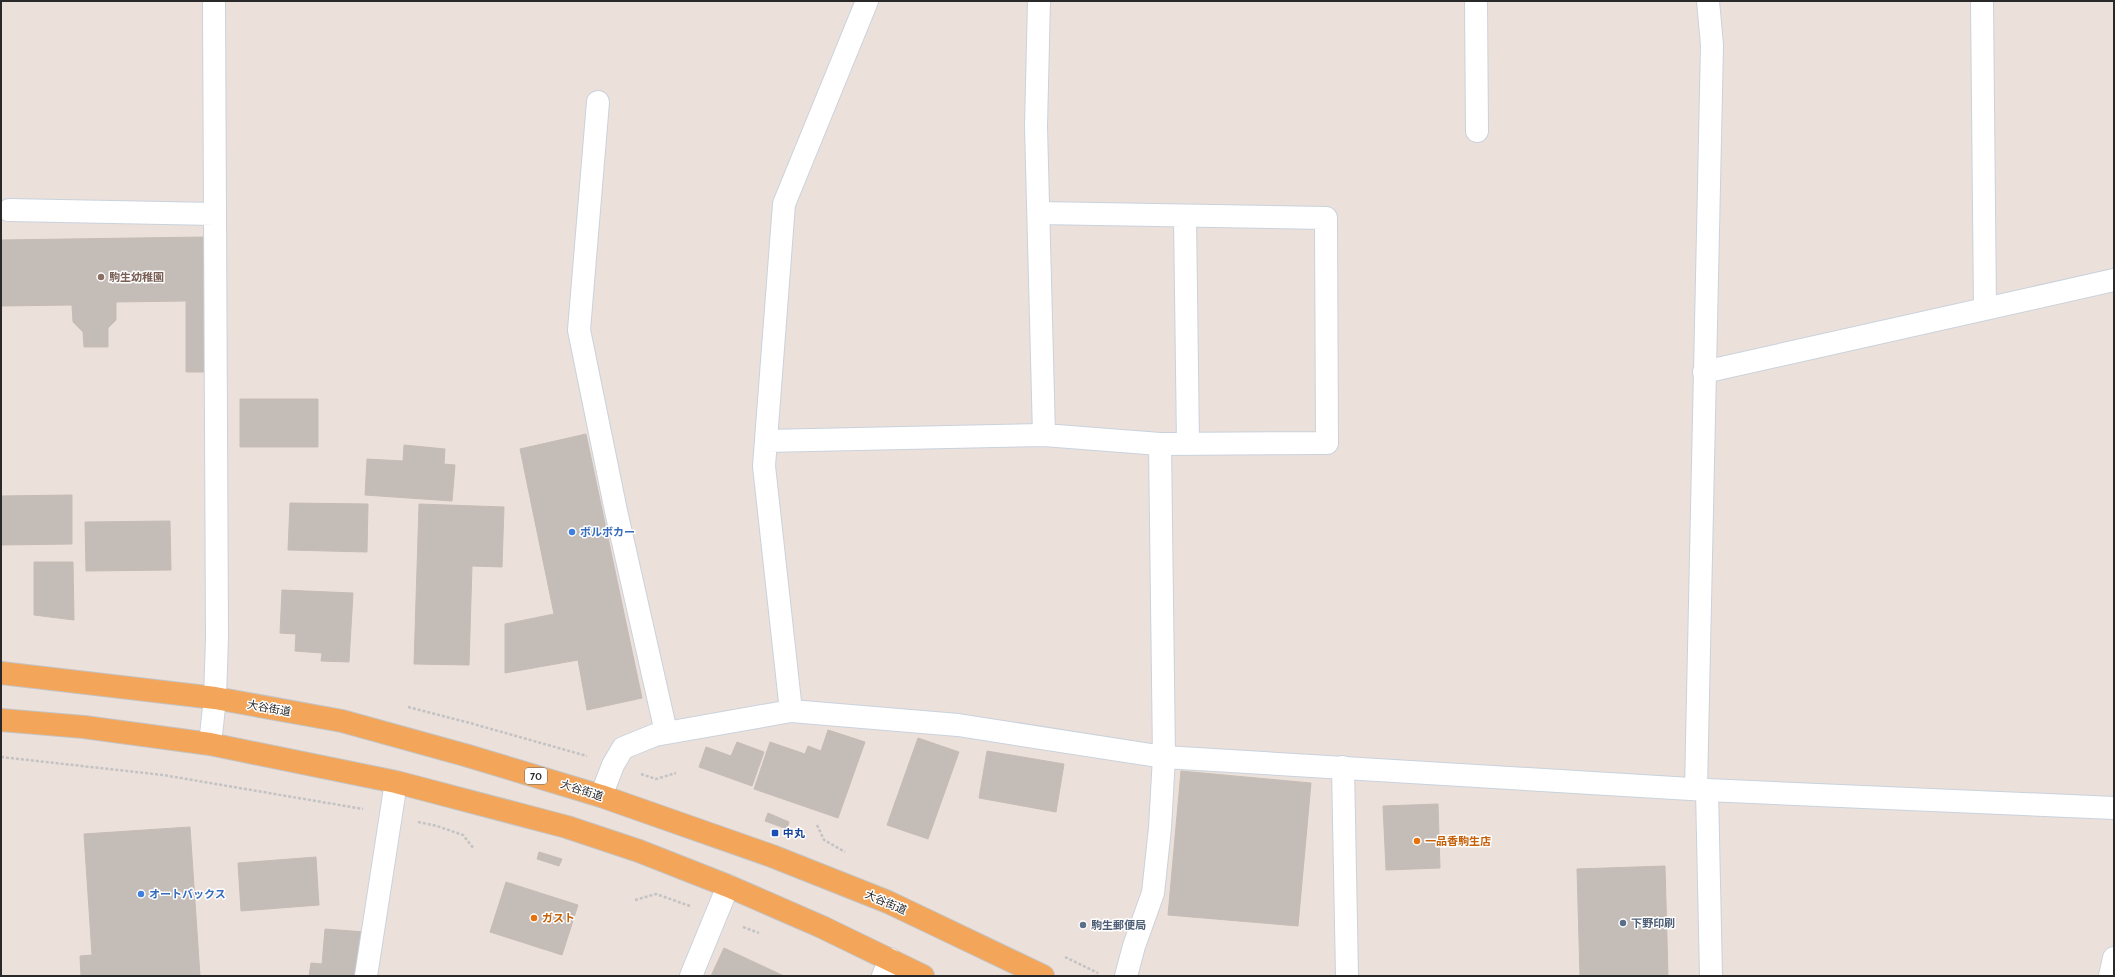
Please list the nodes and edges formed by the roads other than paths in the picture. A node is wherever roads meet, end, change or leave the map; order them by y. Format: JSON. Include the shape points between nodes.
{"nodes":[{"id":1,"x":214,"y":1,"type":"edge"},
{"id":2,"x":867,"y":1,"type":"edge"},
{"id":3,"x":1039,"y":1,"type":"edge"},
{"id":4,"x":1476,"y":1,"type":"edge"},
{"id":5,"x":1708,"y":1,"type":"edge"},
{"id":6,"x":1982,"y":1,"type":"edge"},
{"id":7,"x":598,"y":102,"type":"dead end"},
{"id":8,"x":1477,"y":131,"type":"dead end"},
{"id":9,"x":9,"y":210,"type":"dead end"},
{"id":10,"x":1039,"y":213,"type":"junction"},
{"id":11,"x":215,"y":214,"type":"junction"},
{"id":12,"x":1185,"y":216,"type":"junction"},
{"id":13,"x":2114,"y":280,"type":"edge"},
{"id":14,"x":1985,"y":309,"type":"junction"},
{"id":15,"x":1704,"y":372,"type":"junction"},
{"id":16,"x":1044,"y":434,"type":"junction"},
{"id":17,"x":766,"y":441,"type":"junction"},
{"id":18,"x":1160,"y":444,"type":"junction"},
{"id":19,"x":1188,"y":444,"type":"junction"},
{"id":20,"x":1,"y":673,"type":"edge"},
{"id":21,"x":215,"y":698,"type":"junction"},
{"id":22,"x":791,"y":711,"type":"junction"},
{"id":23,"x":1,"y":720,"type":"edge"},
{"id":24,"x":666,"y":732,"type":"junction"},
{"id":25,"x":210,"y":744,"type":"junction"},
{"id":26,"x":1164,"y":757,"type":"junction"},
{"id":27,"x":1343,"y":766,"type":"junction"},
{"id":28,"x":396,"y":782,"type":"junction"},
{"id":29,"x":1702,"y":789,"type":"junction"},
{"id":30,"x":601,"y":796,"type":"junction"},
{"id":31,"x":2114,"y":808,"type":"edge"},
{"id":32,"x":728,"y":886,"type":"junction"},
{"id":33,"x":2114,"y":958,"type":"edge"},
{"id":34,"x":887,"y":968,"type":"edge"},
{"id":35,"x":366,"y":976,"type":"edge"},
{"id":36,"x":691,"y":976,"type":"edge"},
{"id":37,"x":923,"y":976,"type":"edge"},
{"id":38,"x":1043,"y":976,"type":"edge"},
{"id":39,"x":1126,"y":976,"type":"edge"},
{"id":40,"x":1347,"y":976,"type":"edge"},
{"id":41,"x":1712,"y":976,"type":"edge"},
{"id":42,"x":2110,"y":976,"type":"edge"}],
"edges":[{"from":1,"to":11,"type":"street"},
{"from":2,"to":17,"type":"street","via":[[784,204]]},
{"from":3,"to":10,"type":"street","via":[[1036,126]]},
{"from":4,"to":8,"type":"street"},
{"from":5,"to":15,"type":"street","via":[[1712,45]]},
{"from":6,"to":14,"type":"street"},
{"from":7,"to":24,"type":"street","via":[[579,330],[616,511]]},
{"from":9,"to":11,"type":"street"},
{"from":10,"to":12,"type":"street"},
{"from":10,"to":16,"type":"street"},
{"from":11,"to":21,"type":"street"},
{"from":12,"to":19,"type":"street"},
{"from":12,"to":19,"type":"street","via":[[1326,218],[1327,443]]},
{"from":13,"to":14,"type":"street"},
{"from":14,"to":15,"type":"street"},
{"from":15,"to":29,"type":"street"},
{"from":16,"to":17,"type":"street"},
{"from":16,"to":18,"type":"street"},
{"from":17,"to":22,"type":"street","via":[[764,466]]},
{"from":18,"to":19,"type":"street"},
{"from":18,"to":26,"type":"street"},
{"from":20,"to":21,"type":"main road","name":"大谷街道","number":"70"},
{"from":21,"to":25,"type":"street"},
{"from":21,"to":30,"type":"main road","name":"大谷街道","number":"70","via":[[342,721]]},
{"from":22,"to":24,"type":"street"},
{"from":22,"to":26,"type":"street","via":[[958,725]]},
{"from":23,"to":25,"type":"main road","via":[[84,727]]},
{"from":24,"to":30,"type":"street","via":[[623,748],[613,765]]},
{"from":25,"to":28,"type":"main road"},
{"from":26,"to":27,"type":"street"},
{"from":26,"to":39,"type":"street","via":[[1153,893]]},
{"from":27,"to":29,"type":"street"},
{"from":27,"to":40,"type":"street"},
{"from":28,"to":32,"type":"main road","via":[[568,827],[639,851]]},
{"from":28,"to":35,"type":"street"},
{"from":29,"to":31,"type":"street"},
{"from":29,"to":41,"type":"street"},
{"from":30,"to":38,"type":"main road","name":"大谷街道","number":"70","via":[[772,856],[888,902]]},
{"from":32,"to":34,"type":"main road","via":[[822,927]]},
{"from":32,"to":36,"type":"street"},
{"from":33,"to":42,"type":"street"},
{"from":34,"to":37,"type":"main road"}]}
